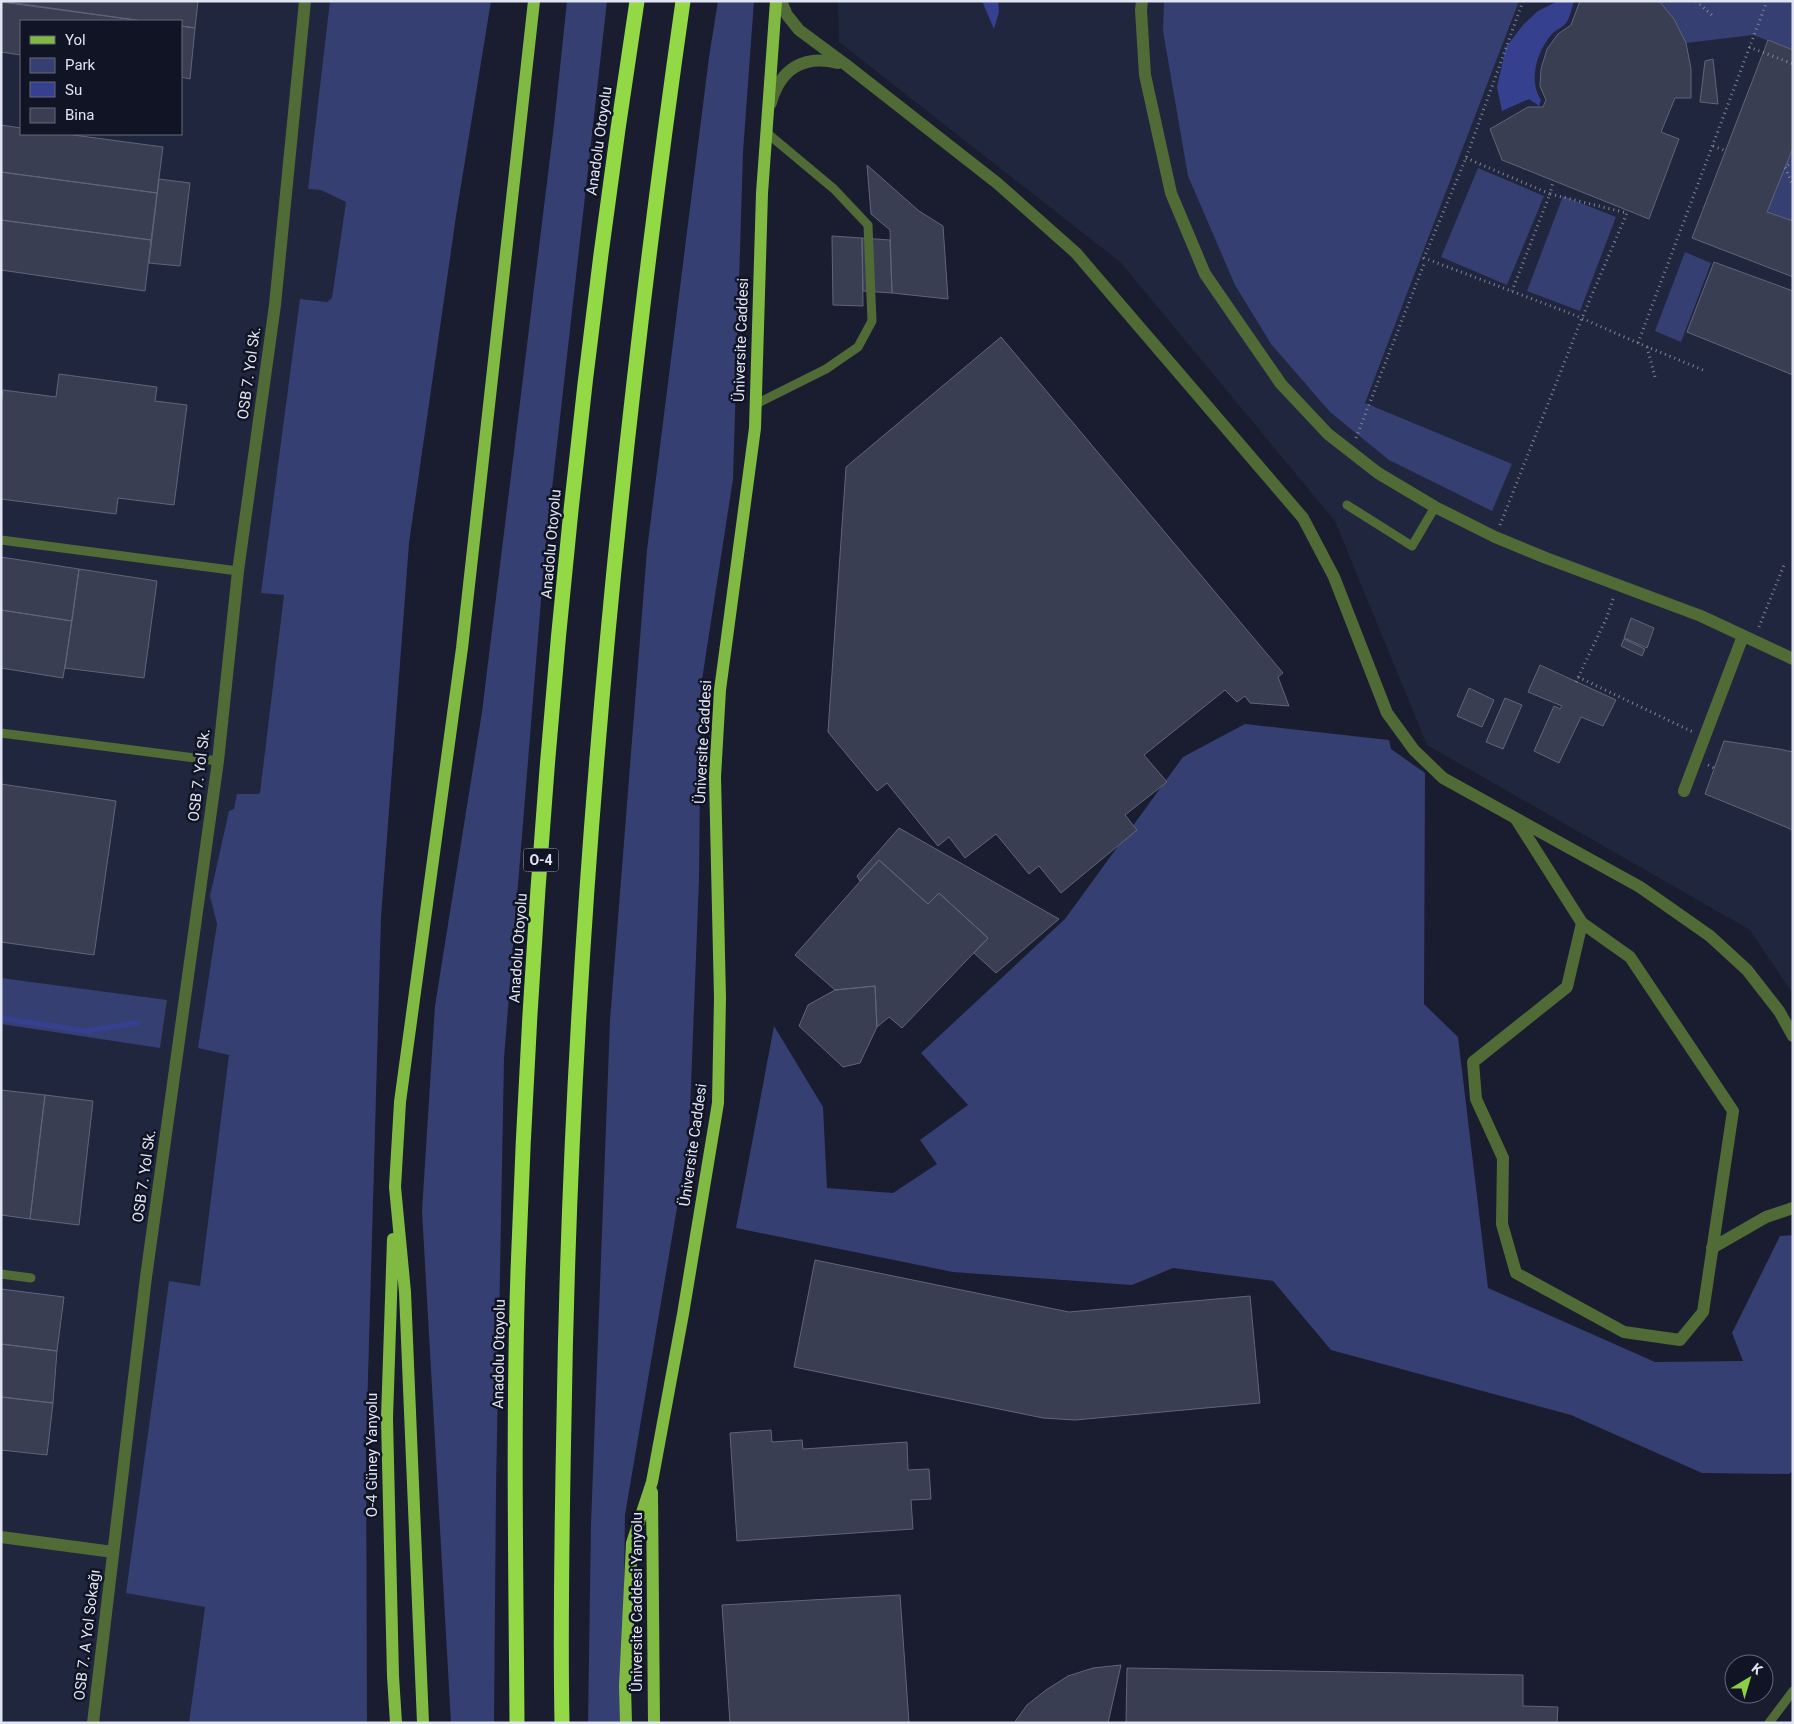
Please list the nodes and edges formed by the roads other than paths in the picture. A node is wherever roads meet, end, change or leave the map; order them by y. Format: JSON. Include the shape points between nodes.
{"nodes":[{"id":1,"x":305,"y":1,"type":"edge"},
{"id":2,"x":523,"y":1,"type":"edge"},
{"id":3,"x":534,"y":1,"type":"edge"},
{"id":4,"x":637,"y":1,"type":"edge"},
{"id":5,"x":682,"y":1,"type":"edge"},
{"id":6,"x":776,"y":1,"type":"edge"},
{"id":7,"x":781,"y":1,"type":"edge"},
{"id":8,"x":1142,"y":1,"type":"edge"},
{"id":9,"x":530,"y":36,"type":"junction"},
{"id":10,"x":845,"y":64,"type":"junction"},
{"id":11,"x":768,"y":117,"type":"junction"},
{"id":12,"x":767,"y":133,"type":"junction"},
{"id":13,"x":756,"y":404,"type":"junction"},
{"id":14,"x":1347,"y":505,"type":"dead end"},
{"id":15,"x":1434,"y":507,"type":"junction"},
{"id":16,"x":1,"y":540,"type":"edge"},
{"id":17,"x":238,"y":571,"type":"junction"},
{"id":18,"x":1749,"y":639,"type":"junction"},
{"id":19,"x":1793,"y":660,"type":"edge"},
{"id":20,"x":1,"y":733,"type":"edge"},
{"id":21,"x":218,"y":761,"type":"junction"},
{"id":22,"x":1684,"y":791,"type":"dead end"},
{"id":23,"x":1516,"y":819,"type":"junction"},
{"id":24,"x":1582,"y":923,"type":"junction"},
{"id":25,"x":1793,"y":1036,"type":"edge"},
{"id":26,"x":395,"y":1187,"type":"junction"},
{"id":27,"x":1793,"y":1208,"type":"edge"},
{"id":28,"x":1712,"y":1248,"type":"junction"},
{"id":29,"x":1,"y":1274,"type":"edge"},
{"id":30,"x":32,"y":1278,"type":"dead end"},
{"id":31,"x":652,"y":1482,"type":"junction"},
{"id":32,"x":1,"y":1537,"type":"edge"},
{"id":33,"x":113,"y":1552,"type":"junction"},
{"id":34,"x":1793,"y":1691,"type":"edge"},
{"id":35,"x":93,"y":1723,"type":"edge"},
{"id":36,"x":396,"y":1723,"type":"edge"},
{"id":37,"x":423,"y":1723,"type":"edge"},
{"id":38,"x":517,"y":1723,"type":"edge"},
{"id":39,"x":562,"y":1723,"type":"edge"},
{"id":40,"x":626,"y":1723,"type":"edge"},
{"id":41,"x":654,"y":1723,"type":"edge"},
{"id":42,"x":1769,"y":1723,"type":"edge"}],
"edges":[{"from":1,"to":17,"type":"street","name":"OSB 7. Yol Sk.","via":[[275,305]]},
{"from":2,"to":9,"type":"main road"},
{"from":3,"to":9,"type":"main road"},
{"from":4,"to":38,"type":"highway","name":"Anadolu Otoyolu","number":"O-4","via":[[579,429],[546,782],[518,1275],[515,1448]]},
{"from":5,"to":39,"type":"highway","via":[[628,427],[597,750],[579,1009],[567,1266]]},
{"from":6,"to":11,"type":"main road","name":"Üniversite Caddesi"},
{"from":7,"to":10,"type":"street","via":[[799,30]]},
{"from":8,"to":15,"type":"street","via":[[1145,75],[1171,193],[1205,274],[1281,384],[1328,434],[1378,473]]},
{"from":9,"to":26,"type":"main road","via":[[462,648],[400,1102]]},
{"from":10,"to":11,"type":"street","via":[[824,59],[803,62],[786,73],[775,89]]},
{"from":10,"to":23,"type":"street","via":[[997,184],[1076,253],[1303,518],[1334,577],[1387,712],[1414,750],[1443,778]]},
{"from":11,"to":12,"type":"main road","name":"Üniversite Caddesi"},
{"from":12,"to":13,"type":"main road","name":"Üniversite Caddesi","via":[[762,193]]},
{"from":12,"to":13,"type":"lane","via":[[834,189],[868,225],[872,321],[858,347],[826,369]]},
{"from":13,"to":31,"type":"main road","name":"Üniversite Caddesi","via":[[748,489],[720,690],[715,777],[720,998],[718,1102]]},
{"from":14,"to":15,"type":"lane","via":[[1412,546]]},
{"from":15,"to":18,"type":"street","via":[[1495,537],[1701,616]]},
{"from":16,"to":17,"type":"lane"},
{"from":17,"to":21,"type":"street","name":"OSB 7. Yol Sk."},
{"from":18,"to":19,"type":"street"},
{"from":18,"to":22,"type":"street"},
{"from":20,"to":21,"type":"lane"},
{"from":21,"to":33,"type":"street","name":"OSB 7. Yol Sk.","via":[[146,1277]]},
{"from":23,"to":24,"type":"street"},
{"from":23,"to":25,"type":"street","via":[[1640,888],[1710,936],[1747,970],[1779,1011]]},
{"from":24,"to":28,"type":"street","via":[[1630,957],[1733,1111]]},
{"from":24,"to":28,"type":"street","via":[[1567,987],[1473,1062],[1476,1099],[1503,1158],[1502,1224],[1516,1273],[1624,1332],[1680,1340],[1703,1312]]},
{"from":26,"to":36,"type":"main road","name":"O-4 Güney Yanyolu","via":[[387,1418]]},
{"from":26,"to":37,"type":"main road","via":[[405,1292]]},
{"from":27,"to":28,"type":"street","via":[[1766,1217]]},
{"from":29,"to":30,"type":"lane"},
{"from":31,"to":40,"type":"main road","via":[[632,1543]]},
{"from":31,"to":41,"type":"main road","name":"Üniversite Caddesi Yanyolu"},
{"from":32,"to":33,"type":"street"},
{"from":33,"to":35,"type":"street","name":"OSB 7. A Yol Sokağı"},
{"from":34,"to":42,"type":"lane"}]}
